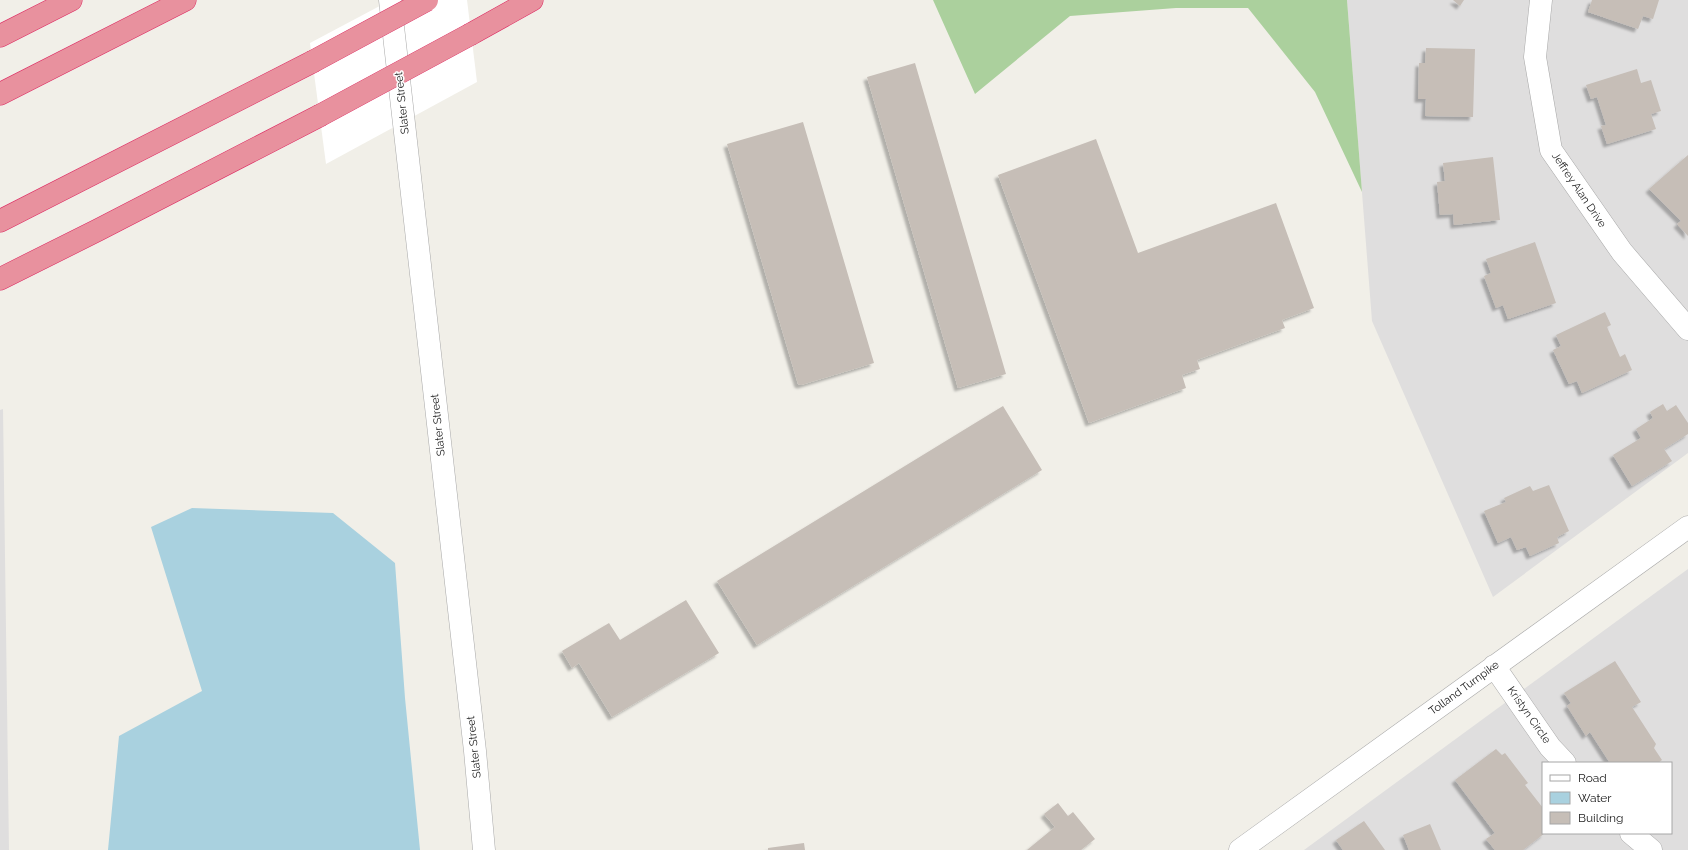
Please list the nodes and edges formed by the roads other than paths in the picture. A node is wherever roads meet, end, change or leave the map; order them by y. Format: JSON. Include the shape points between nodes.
{"nodes":[{"id":1,"x":71,"y":0,"type":"edge"},
{"id":2,"x":185,"y":0,"type":"edge"},
{"id":3,"x":390,"y":0,"type":"edge"},
{"id":4,"x":427,"y":0,"type":"edge"},
{"id":5,"x":532,"y":0,"type":"edge"},
{"id":6,"x":1541,"y":0,"type":"edge"},
{"id":7,"x":0,"y":36,"type":"edge"},
{"id":8,"x":0,"y":94,"type":"edge"},
{"id":9,"x":0,"y":221,"type":"edge"},
{"id":10,"x":0,"y":279,"type":"edge"},
{"id":11,"x":1688,"y":329,"type":"edge"},
{"id":12,"x":1688,"y":527,"type":"edge"},
{"id":13,"x":1494,"y":666,"type":"junction"},
{"id":14,"x":1564,"y":762,"type":"edge"},
{"id":15,"x":1632,"y":834,"type":"edge"},
{"id":16,"x":484,"y":850,"type":"edge"},
{"id":17,"x":1240,"y":850,"type":"edge"},
{"id":18,"x":1651,"y":850,"type":"edge"}],
"edges":[{"from":1,"to":7,"type":"highway"},
{"from":2,"to":8,"type":"highway"},
{"from":3,"to":16,"type":"street","name":"Slater Street"},
{"from":4,"to":9,"type":"highway","bridge":true,"via":[[312,62]]},
{"from":5,"to":10,"type":"highway","bridge":true,"via":[[320,116]]},
{"from":6,"to":11,"type":"street","name":"Jeffrey Alan Drive","via":[[1535,57],[1551,150],[1622,252]]},
{"from":12,"to":13,"type":"street","name":"Tolland Turnpike"},
{"from":13,"to":14,"type":"street","name":"Kristyn Circle","via":[[1550,747]]},
{"from":13,"to":17,"type":"street","name":"Tolland Turnpike"},
{"from":15,"to":18,"type":"street"}]}
